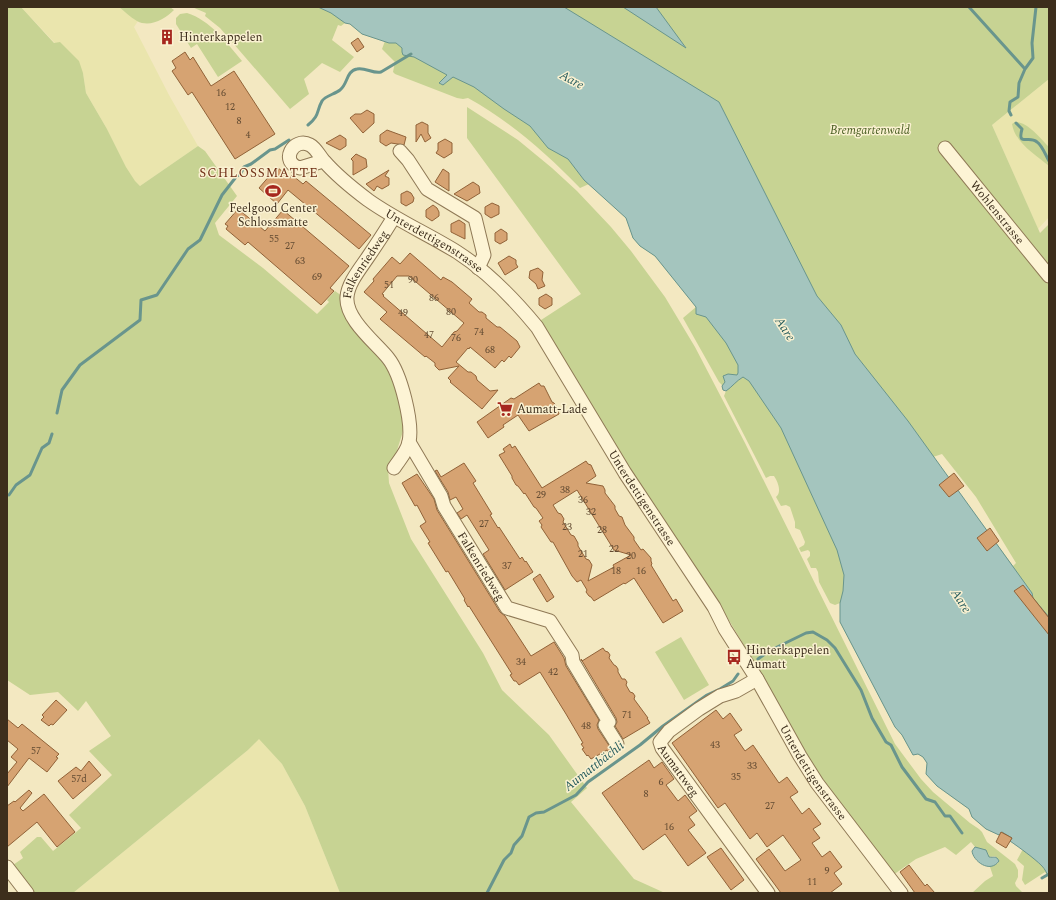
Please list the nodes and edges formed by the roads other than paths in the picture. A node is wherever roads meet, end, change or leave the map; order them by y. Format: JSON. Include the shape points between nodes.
{"nodes":[{"id":1,"x":945,"y":148,"type":"dead end"},
{"id":2,"x":400,"y":151,"type":"dead end"},
{"id":3,"x":323,"y":161,"type":"dead end"},
{"id":4,"x":394,"y":217,"type":"junction"},
{"id":5,"x":478,"y":268,"type":"junction"},
{"id":6,"x":1049,"y":276,"type":"edge"},
{"id":7,"x":409,"y":442,"type":"junction"},
{"id":8,"x":394,"y":468,"type":"dead end"},
{"id":9,"x":757,"y":680,"type":"junction"},
{"id":10,"x":616,"y":744,"type":"dead end"},
{"id":11,"x":7,"y":867,"type":"edge"},
{"id":12,"x":27,"y":893,"type":"edge"},
{"id":13,"x":768,"y":893,"type":"edge"},
{"id":14,"x":901,"y":893,"type":"edge"}],
"edges":[{"from":1,"to":6,"type":"street","name":"Wohlenstrasse"},
{"from":2,"to":5,"type":"street","via":[[427,189],[475,218],[484,255]]},
{"from":3,"to":4,"type":"street","name":"Unterdettigenstrasse","via":[[350,186]]},
{"from":4,"to":5,"type":"street","name":"Unterdettigenstrasse","via":[[456,252]]},
{"from":4,"to":7,"type":"street","name":"Falkenriedweg","via":[[353,280],[347,298],[348,308],[355,321],[389,360],[400,379],[409,420]]},
{"from":5,"to":9,"type":"street","name":"Unterdettigenstrasse","via":[[520,306],[540,333],[625,473],[714,607]]},
{"from":7,"to":8,"type":"street","name":"Falkenriedweg"},
{"from":7,"to":10,"type":"street","name":"Falkenriedweg","via":[[441,496],[444,506],[507,608],[550,621],[572,655],[572,662],[610,722],[605,725]]},
{"from":9,"to":13,"type":"street","name":"Aumattweg","via":[[698,709],[669,731],[660,742]]},
{"from":9,"to":14,"type":"street","name":"Unterdettigenstrasse","via":[[817,783]]},
{"from":11,"to":12,"type":"street"}]}
